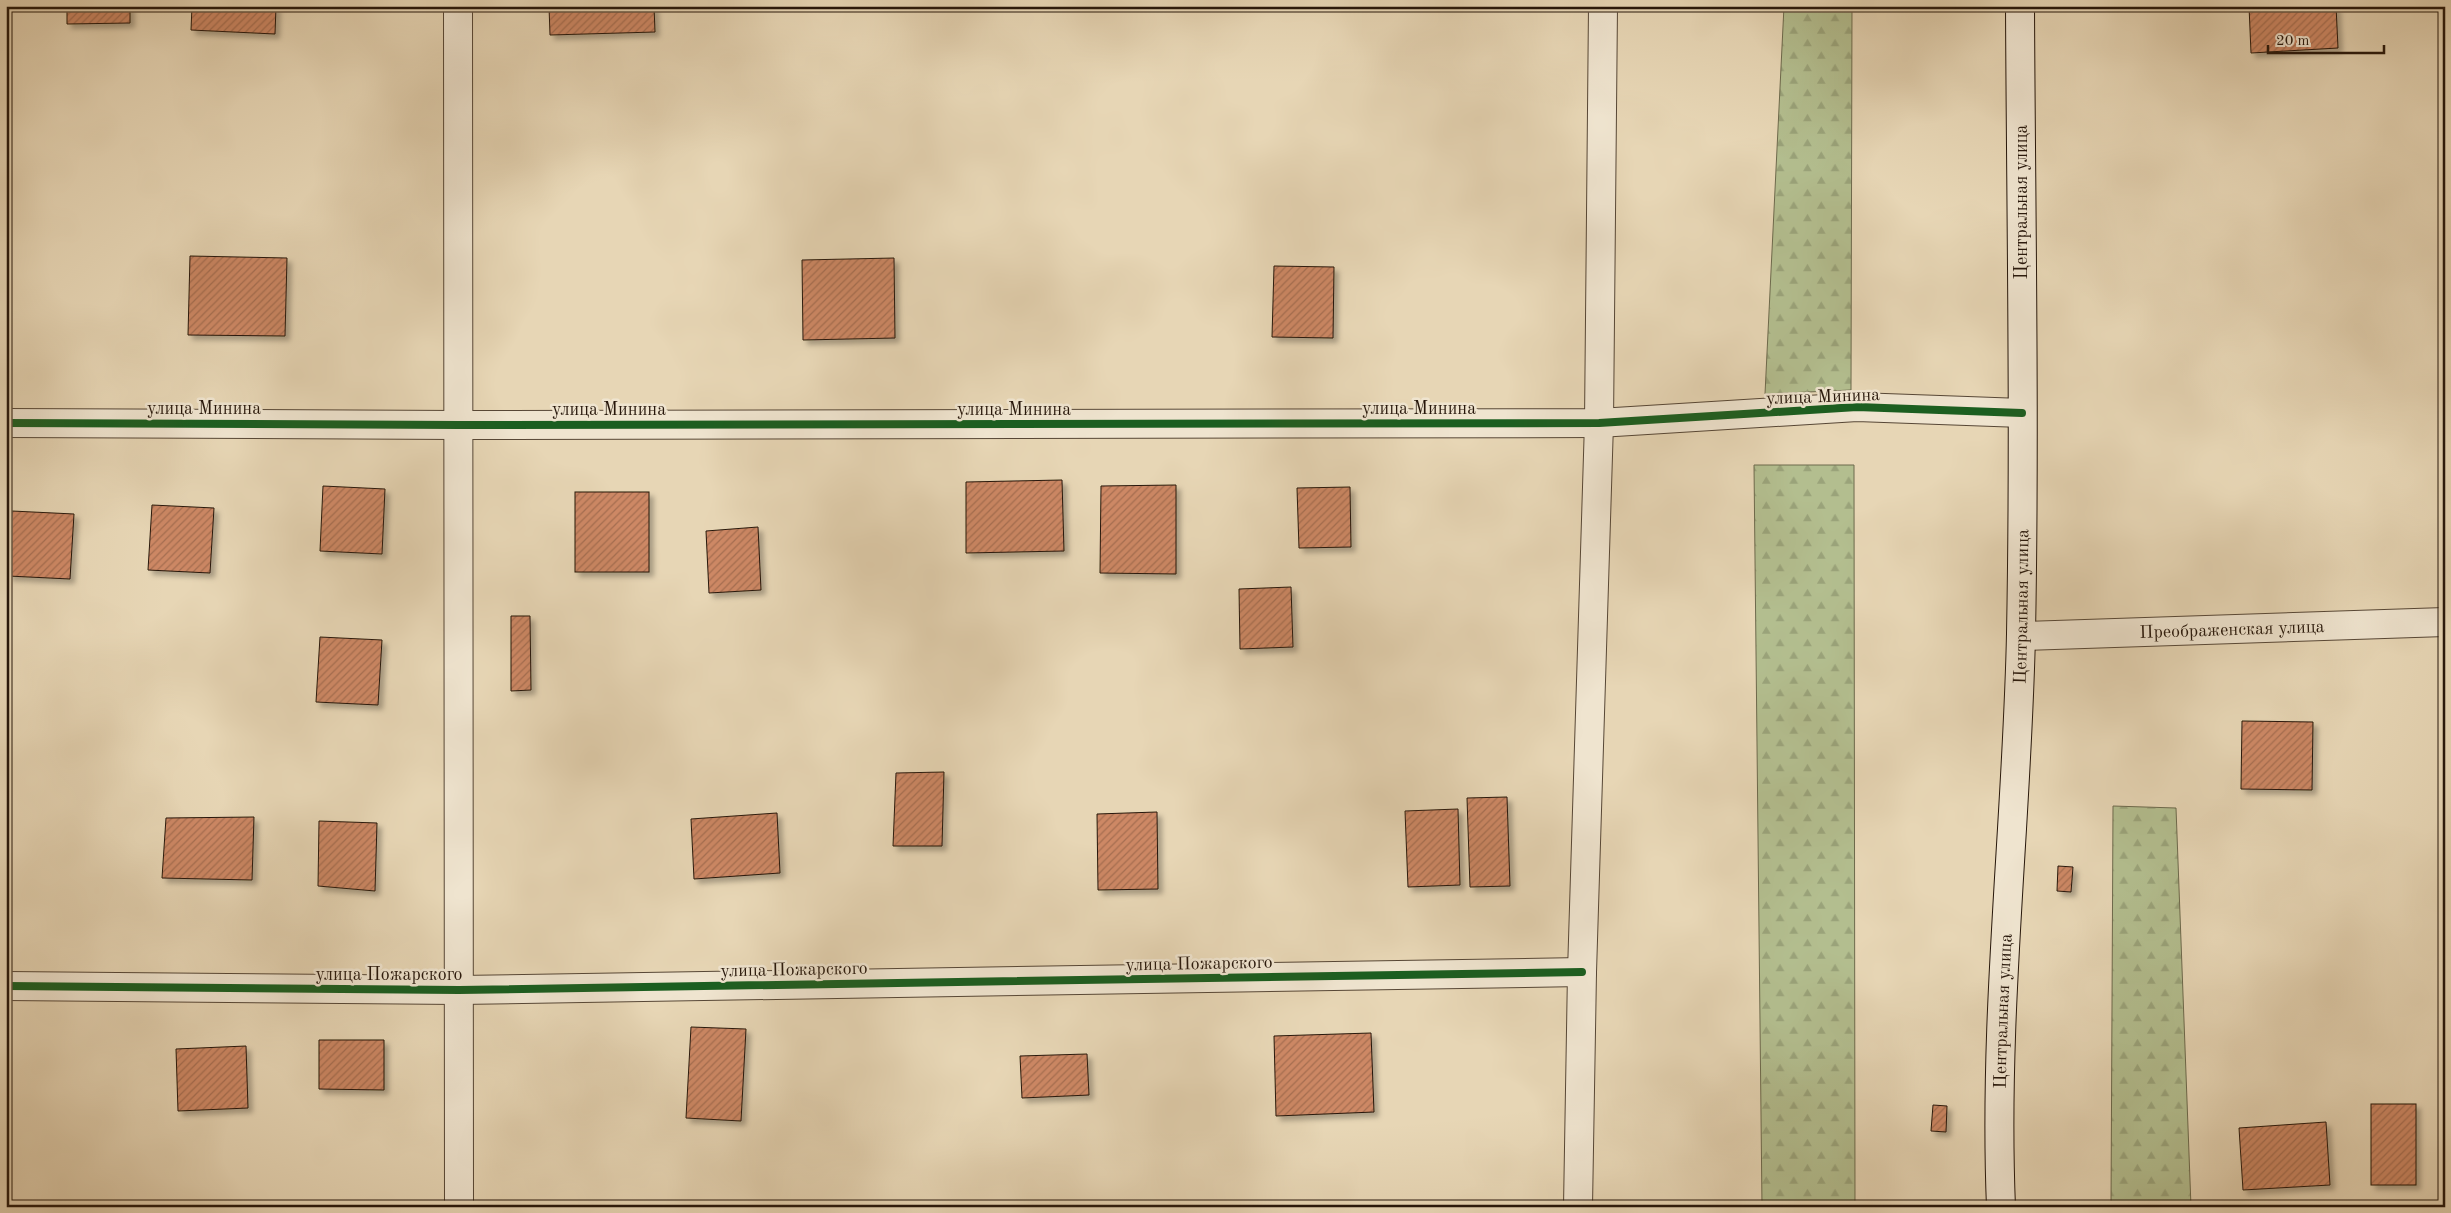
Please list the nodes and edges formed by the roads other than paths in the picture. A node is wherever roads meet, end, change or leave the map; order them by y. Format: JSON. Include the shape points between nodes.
{"nodes":[{"id":1,"x":458,"y":6,"type":"edge"},
{"id":2,"x":1603,"y":6,"type":"edge"},
{"id":3,"x":2020,"y":6,"type":"edge"},
{"id":4,"x":2022,"y":413,"type":"junction"},
{"id":5,"x":6,"y":422,"type":"edge"},
{"id":6,"x":1599,"y":423,"type":"junction"},
{"id":7,"x":457,"y":425,"type":"junction"},
{"id":8,"x":2445,"y":622,"type":"edge"},
{"id":9,"x":2021,"y":636,"type":"junction"},
{"id":10,"x":1582,"y":972,"type":"junction"},
{"id":11,"x":6,"y":986,"type":"edge"},
{"id":12,"x":458,"y":990,"type":"junction"},
{"id":13,"x":459,"y":1207,"type":"edge"},
{"id":14,"x":1578,"y":1207,"type":"edge"},
{"id":15,"x":2001,"y":1207,"type":"edge"}],
"edges":[{"from":1,"to":7,"type":"street"},
{"from":2,"to":6,"type":"street"},
{"from":3,"to":4,"type":"street","name":"Центральная улица"},
{"from":4,"to":6,"type":"street","name":"улица Минина","via":[[1857,407]]},
{"from":4,"to":9,"type":"street","name":"Центральная улица"},
{"from":5,"to":7,"type":"street","name":"улица Минина"},
{"from":6,"to":7,"type":"street","name":"улица Минина"},
{"from":6,"to":10,"type":"street"},
{"from":7,"to":12,"type":"street"},
{"from":8,"to":9,"type":"street","name":"Преображенская улица"},
{"from":9,"to":15,"type":"street","name":"Центральная улица","via":[[2003,988],[1999,1146]]},
{"from":10,"to":12,"type":"street","name":"улица Пожарского"},
{"from":10,"to":14,"type":"street"},
{"from":11,"to":12,"type":"street","name":"улица Пожарского"},
{"from":12,"to":13,"type":"street"}]}
